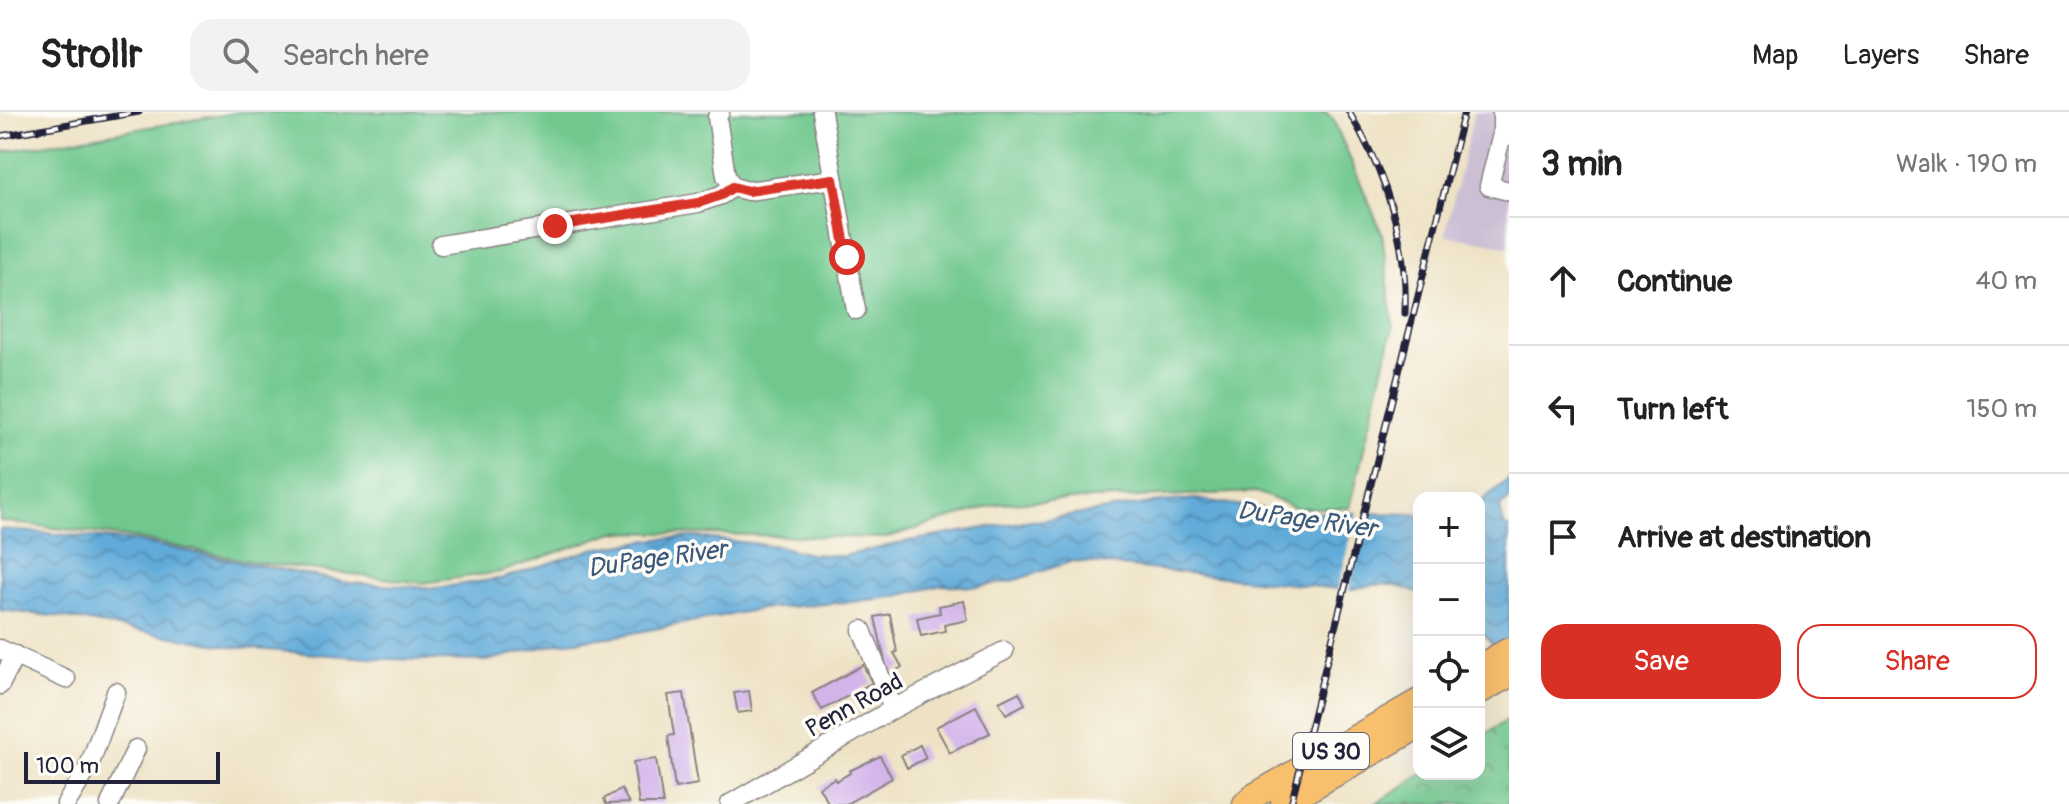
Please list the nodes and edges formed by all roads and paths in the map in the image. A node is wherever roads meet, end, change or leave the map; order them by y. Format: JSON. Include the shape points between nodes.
{"nodes":[{"id":1,"x":720,"y":112,"type":"edge"},
{"id":2,"x":822,"y":112,"type":"edge"},
{"id":3,"x":1502,"y":112,"type":"edge"},
{"id":4,"x":1505,"y":135,"type":"edge"},
{"id":5,"x":833,"y":179,"type":"junction"},
{"id":6,"x":733,"y":187,"type":"junction"},
{"id":7,"x":1509,"y":191,"type":"edge"},
{"id":8,"x":441,"y":245,"type":"dead end"},
{"id":9,"x":856,"y":310,"type":"dead end"},
{"id":10,"x":862,"y":630,"type":"dead end"},
{"id":11,"x":1509,"y":650,"type":"edge"},
{"id":12,"x":1004,"y":651,"type":"dead end"},
{"id":13,"x":7,"y":652,"type":"edge"},
{"id":14,"x":1490,"y":676,"type":"edge"},
{"id":15,"x":66,"y":679,"type":"dead end"},
{"id":16,"x":0,"y":685,"type":"edge"},
{"id":17,"x":116,"y":692,"type":"dead end"},
{"id":18,"x":1413,"y":704,"type":"edge"},
{"id":19,"x":893,"y":709,"type":"junction"},
{"id":20,"x":1413,"y":729,"type":"edge"},
{"id":21,"x":136,"y":749,"type":"dead end"},
{"id":22,"x":66,"y":804,"type":"edge"},
{"id":23,"x":110,"y":804,"type":"edge"},
{"id":24,"x":730,"y":804,"type":"edge"},
{"id":25,"x":1245,"y":804,"type":"edge"},
{"id":26,"x":1283,"y":804,"type":"edge"}],
"edges":[{"from":1,"to":6,"type":"street","via":[[726,176]]},
{"from":2,"to":5,"type":"street"},
{"from":3,"to":4,"type":"street"},
{"from":4,"to":7,"type":"street","via":[[1489,186]]},
{"from":5,"to":6,"type":"street","via":[[748,191]]},
{"from":5,"to":9,"type":"street"},
{"from":6,"to":8,"type":"street","via":[[698,203]]},
{"from":10,"to":19,"type":"street"},
{"from":11,"to":14,"type":"main road"},
{"from":12,"to":19,"type":"street","name":"Penn Road"},
{"from":13,"to":15,"type":"street"},
{"from":13,"to":16,"type":"street"},
{"from":17,"to":22,"type":"street","via":[[89,766]]},
{"from":18,"to":25,"type":"main road","number":"US 30"},
{"from":19,"to":24,"type":"street","name":"Penn Road"},
{"from":20,"to":26,"type":"main road","number":"US 30"},
{"from":21,"to":23,"type":"street"}]}
